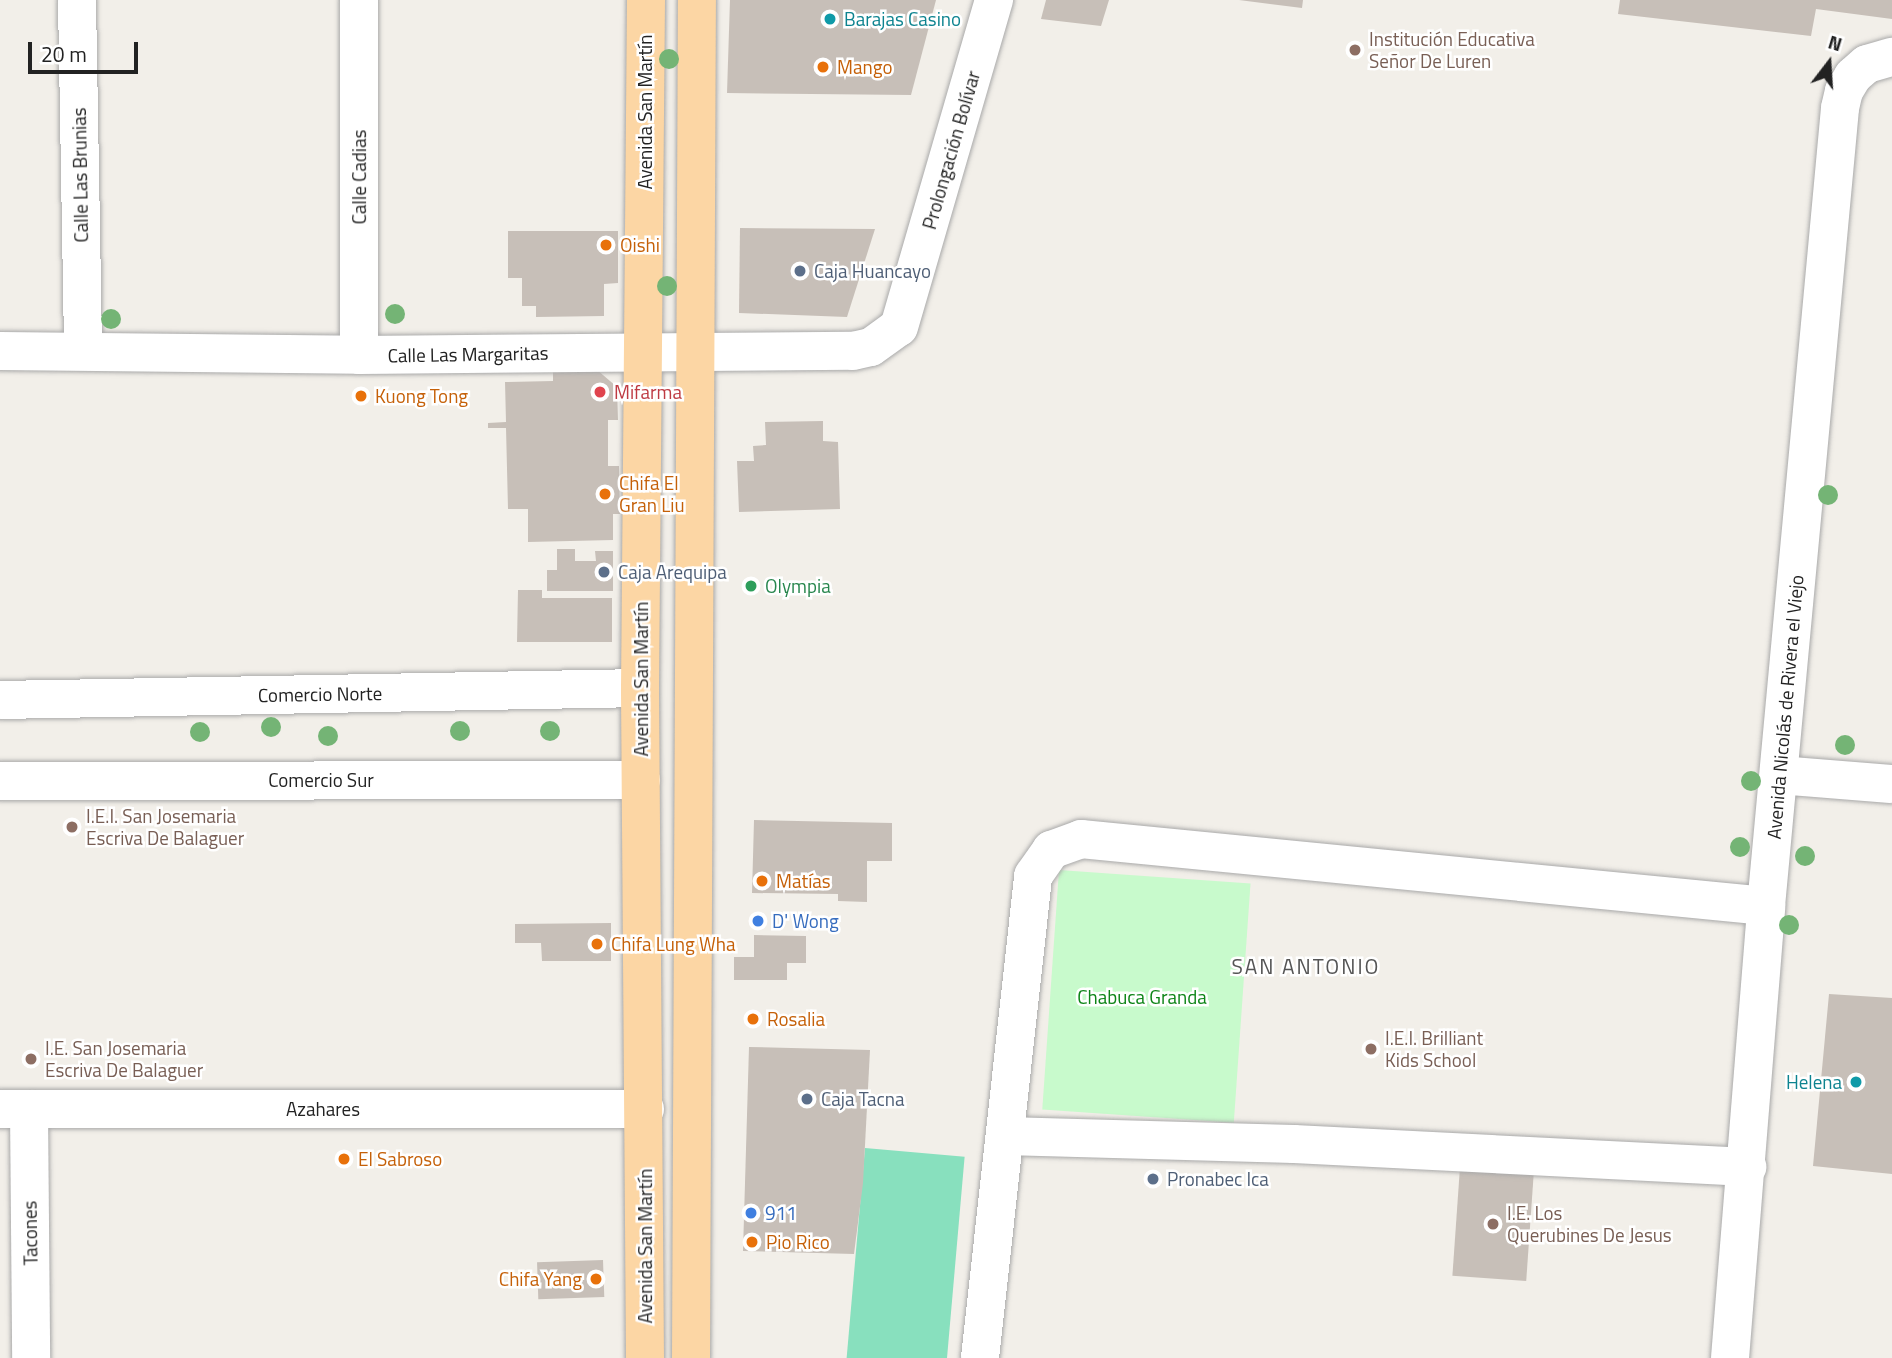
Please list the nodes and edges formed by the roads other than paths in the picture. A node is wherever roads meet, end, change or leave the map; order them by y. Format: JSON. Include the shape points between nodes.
{"nodes":[{"id":1,"x":77,"y":0,"type":"edge"},
{"id":2,"x":359,"y":0,"type":"edge"},
{"id":3,"x":646,"y":0,"type":"edge"},
{"id":4,"x":697,"y":0,"type":"edge"},
{"id":5,"x":994,"y":0,"type":"edge"},
{"id":6,"x":1879,"y":61,"type":"edge"},
{"id":7,"x":908,"y":300,"type":"joint"},
{"id":8,"x":0,"y":351,"type":"edge"},
{"id":9,"x":83,"y":351,"type":"junction"},
{"id":10,"x":645,"y":352,"type":"junction"},
{"id":11,"x":696,"y":352,"type":"junction"},
{"id":12,"x":359,"y":355,"type":"junction"},
{"id":13,"x":640,"y":688,"type":"junction"},
{"id":14,"x":0,"y":700,"type":"edge"},
{"id":15,"x":1779,"y":775,"type":"junction"},
{"id":16,"x":641,"y":779,"type":"junction"},
{"id":17,"x":0,"y":781,"type":"edge"},
{"id":18,"x":1892,"y":784,"type":"edge"},
{"id":19,"x":1766,"y":906,"type":"junction"},
{"id":20,"x":14,"y":1109,"type":"edge"},
{"id":21,"x":645,"y":1109,"type":"junction"},
{"id":22,"x":1004,"y":1136,"type":"junction"},
{"id":23,"x":1747,"y":1167,"type":"junction"},
{"id":24,"x":31,"y":1358,"type":"edge"},
{"id":25,"x":645,"y":1358,"type":"edge"},
{"id":26,"x":691,"y":1358,"type":"edge"},
{"id":27,"x":980,"y":1358,"type":"edge"},
{"id":28,"x":1730,"y":1358,"type":"edge"}],
"edges":[{"from":1,"to":9,"type":"street","name":"Calle Las Brunias"},
{"from":2,"to":12,"type":"street","name":"Calle Cadias"},
{"from":3,"to":10,"type":"main road","name":"Avenida San Martín"},
{"from":4,"to":11,"type":"main road"},
{"from":5,"to":7,"type":"street","name":"Prolongación Bolívar"},
{"from":6,"to":15,"type":"street","name":"Avenida Nicolás de Rivera el Viejo","via":[[1849,84],[1840,108]]},
{"from":7,"to":11,"type":"street","name":"Calle Las Margaritas","via":[[899,327],[872,347]]},
{"from":8,"to":9,"type":"street","name":"Calle Las Margaritas"},
{"from":9,"to":12,"type":"street","name":"Calle Las Margaritas"},
{"from":10,"to":11,"type":"street","name":"Calle Las Margaritas"},
{"from":10,"to":12,"type":"street","name":"Calle Las Margaritas"},
{"from":10,"to":13,"type":"main road","name":"Avenida San Martín"},
{"from":11,"to":26,"type":"main road"},
{"from":13,"to":14,"type":"street","name":"Comercio Norte"},
{"from":13,"to":16,"type":"main road","name":"Avenida San Martín"},
{"from":15,"to":18,"type":"street"},
{"from":15,"to":19,"type":"street","name":"Avenida Nicolás de Rivera el Viejo"},
{"from":16,"to":17,"type":"street","name":"Comercio Sur"},
{"from":16,"to":21,"type":"main road","name":"Avenida San Martín"},
{"from":19,"to":22,"type":"street","via":[[1081,839],[1065,842],[1048,854],[1033,877]]},
{"from":19,"to":23,"type":"street","name":"Avenida Nicolás de Rivera el Viejo"},
{"from":20,"to":21,"type":"street","name":"Azahares"},
{"from":20,"to":24,"type":"street","name":"Tacones"},
{"from":21,"to":25,"type":"main road","name":"Avenida San Martín"},
{"from":22,"to":23,"type":"street","via":[[1294,1144]]},
{"from":22,"to":27,"type":"street"},
{"from":23,"to":28,"type":"street","name":"Avenida Nicolás de Rivera el Viejo"}]}
